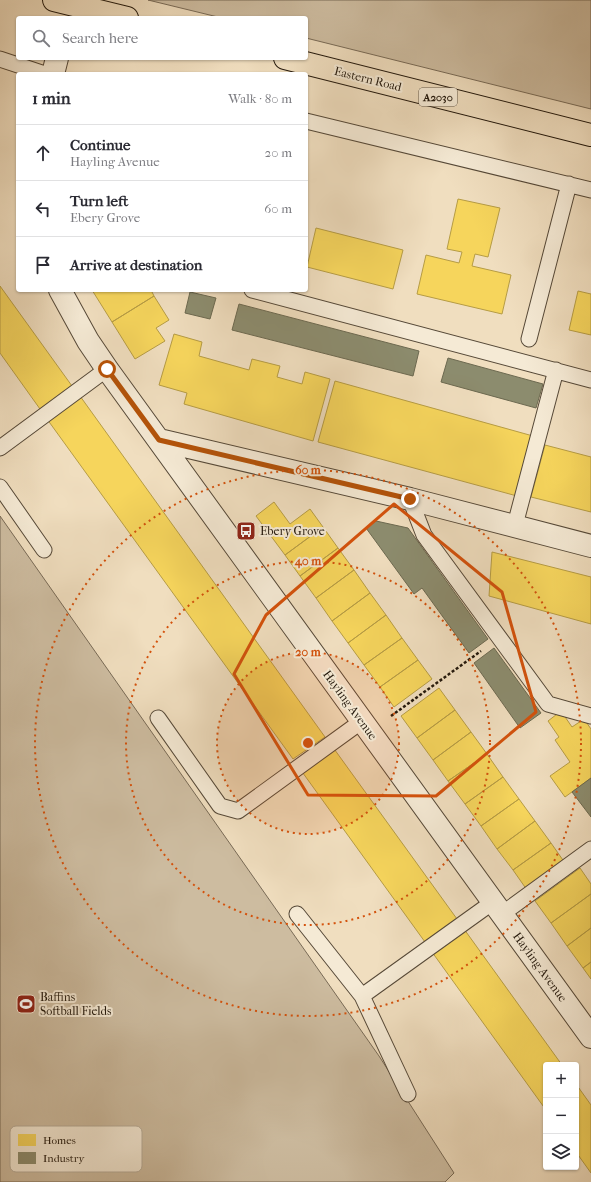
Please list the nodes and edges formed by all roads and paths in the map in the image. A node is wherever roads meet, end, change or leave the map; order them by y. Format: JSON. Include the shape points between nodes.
{"nodes":[{"id":1,"x":64,"y":7,"type":"edge"},
{"id":2,"x":116,"y":16,"type":"edge"},
{"id":3,"x":0,"y":59,"type":"edge"},
{"id":4,"x":56,"y":60,"type":"edge"},
{"id":5,"x":294,"y":60,"type":"edge"},
{"id":6,"x":39,"y":72,"type":"edge"},
{"id":7,"x":54,"y":72,"type":"edge"},
{"id":8,"x":308,"y":121,"type":"edge"},
{"id":9,"x":591,"y":135,"type":"edge"},
{"id":10,"x":569,"y":184,"type":"junction"},
{"id":11,"x":591,"y":190,"type":"edge"},
{"id":12,"x":61,"y":292,"type":"edge"},
{"id":13,"x":260,"y":292,"type":"edge"},
{"id":14,"x":529,"y":339,"type":"dead end"},
{"id":15,"x":107,"y":369,"type":"junction"},
{"id":16,"x":556,"y":370,"type":"junction"},
{"id":17,"x":591,"y":380,"type":"edge"},
{"id":18,"x":159,"y":440,"type":"junction"},
{"id":19,"x":0,"y":448,"type":"edge"},
{"id":20,"x":0,"y":487,"type":"edge"},
{"id":21,"x":410,"y":499,"type":"junction"},
{"id":22,"x":515,"y":525,"type":"junction"},
{"id":23,"x":591,"y":546,"type":"edge"},
{"id":24,"x":44,"y":550,"type":"dead end"},
{"id":25,"x":499,"y":638,"type":"junction"},
{"id":26,"x":591,"y":716,"type":"edge"},
{"id":27,"x":158,"y":718,"type":"dead end"},
{"id":28,"x":366,"y":726,"type":"junction"},
{"id":29,"x":591,"y":849,"type":"edge"},
{"id":30,"x":497,"y":908,"type":"junction"},
{"id":31,"x":297,"y":914,"type":"dead end"},
{"id":32,"x":362,"y":996,"type":"junction"},
{"id":33,"x":591,"y":1037,"type":"edge"},
{"id":34,"x":408,"y":1094,"type":"dead end"}],
"edges":[{"from":1,"to":2,"type":"main road"},
{"from":3,"to":6,"type":"lane"},
{"from":4,"to":7,"type":"street"},
{"from":5,"to":9,"type":"main road","name":"Eastern Road","number":"A2030"},
{"from":8,"to":10,"type":"lane"},
{"from":10,"to":11,"type":"lane"},
{"from":10,"to":14,"type":"lane"},
{"from":12,"to":15,"type":"street","name":"Hayling Avenue"},
{"from":13,"to":16,"type":"lane"},
{"from":15,"to":18,"type":"street","name":"Hayling Avenue"},
{"from":15,"to":19,"type":"lane"},
{"from":16,"to":17,"type":"lane"},
{"from":16,"to":22,"type":"lane"},
{"from":18,"to":21,"type":"street"},
{"from":18,"to":28,"type":"street","name":"Hayling Avenue"},
{"from":20,"to":24,"type":"lane"},
{"from":21,"to":22,"type":"street"},
{"from":21,"to":25,"type":"lane","via":[[424,535]]},
{"from":22,"to":23,"type":"street"},
{"from":25,"to":26,"type":"lane","via":[[548,704]]},
{"from":25,"to":28,"type":"path"},
{"from":27,"to":28,"type":"lane","via":[[220,806],[238,810]]},
{"from":28,"to":30,"type":"street","name":"Hayling Avenue"},
{"from":29,"to":30,"type":"lane"},
{"from":30,"to":32,"type":"lane"},
{"from":30,"to":33,"type":"street","name":"Hayling Avenue"},
{"from":31,"to":32,"type":"lane"},
{"from":32,"to":34,"type":"lane"}]}
